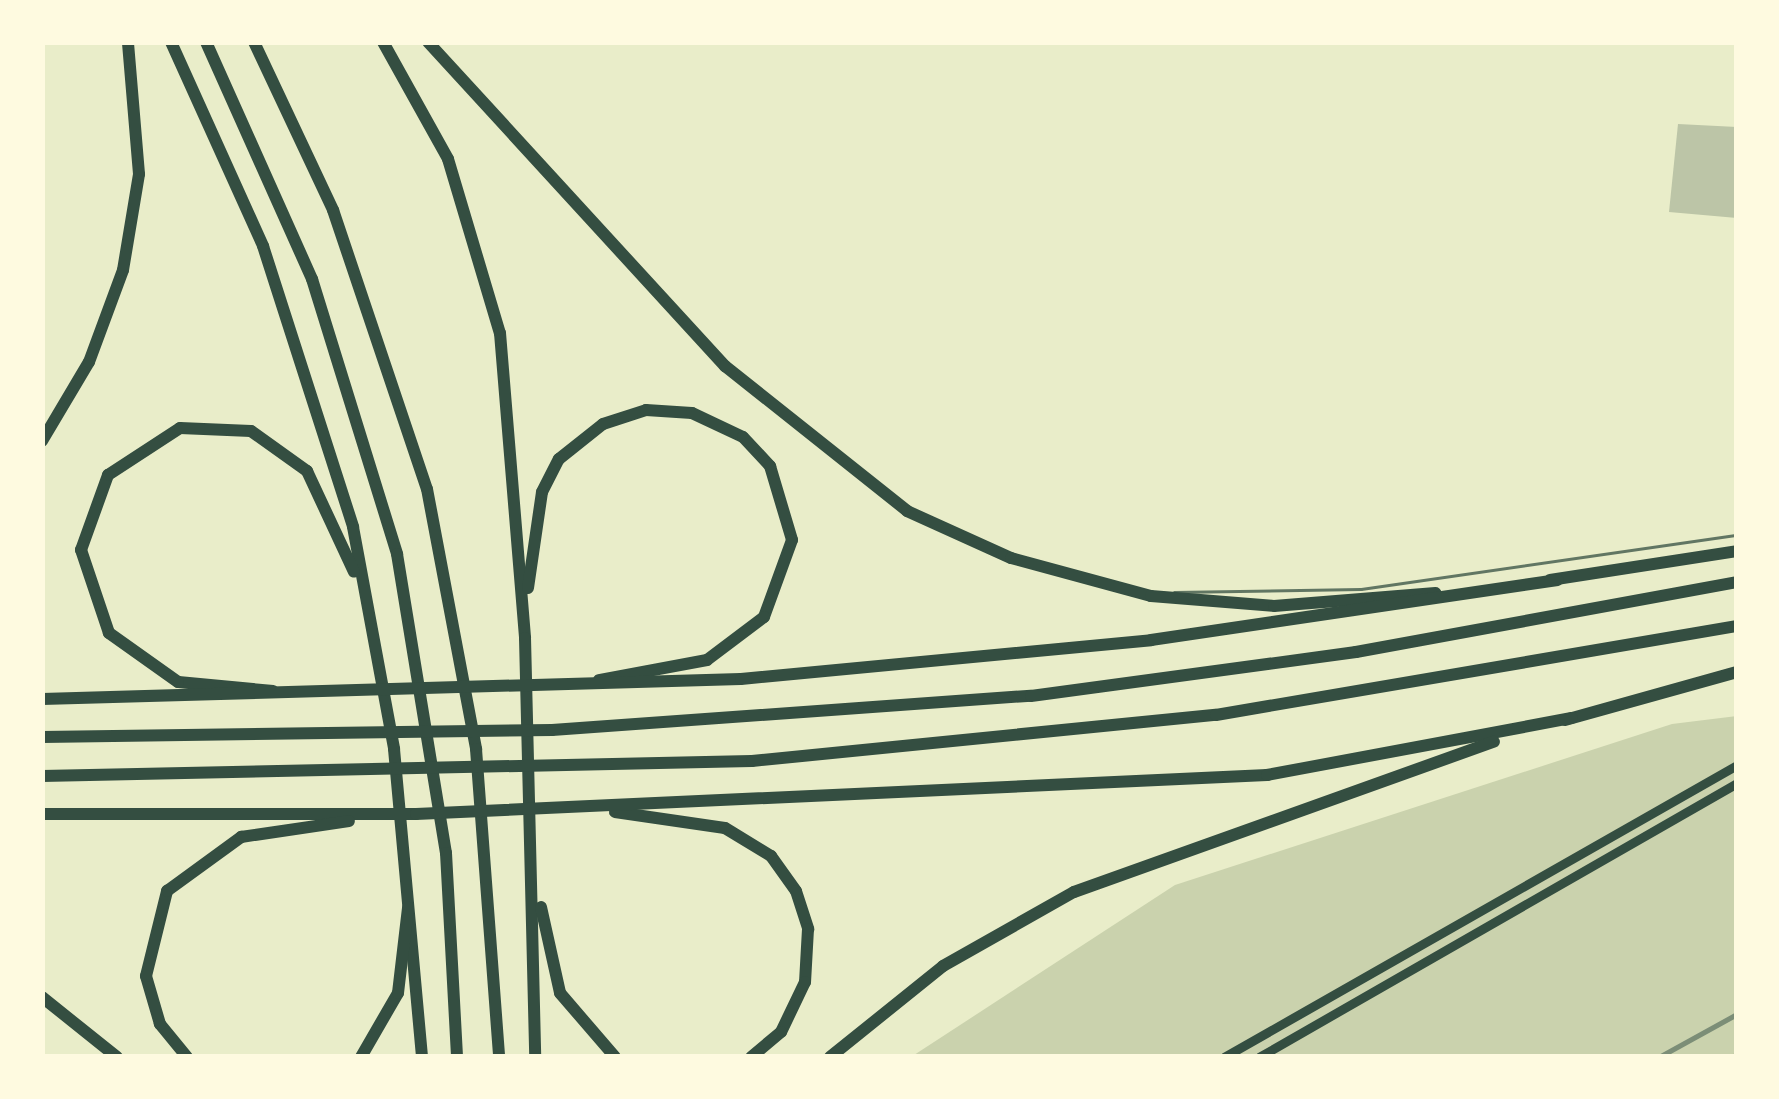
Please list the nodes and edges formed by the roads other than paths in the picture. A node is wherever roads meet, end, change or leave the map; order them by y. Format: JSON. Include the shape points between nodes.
{"nodes":[{"id":1,"x":128,"y":42,"type":"edge"},
{"id":2,"x":171,"y":42,"type":"edge"},
{"id":3,"x":206,"y":42,"type":"edge"},
{"id":4,"x":254,"y":42,"type":"edge"},
{"id":5,"x":383,"y":42,"type":"edge"},
{"id":6,"x":428,"y":42,"type":"edge"},
{"id":7,"x":42,"y":441,"type":"edge"},
{"id":8,"x":1737,"y":535,"type":"edge"},
{"id":9,"x":1737,"y":551,"type":"edge"},
{"id":10,"x":1558,"y":580,"type":"junction"},
{"id":11,"x":1737,"y":582,"type":"edge"},
{"id":12,"x":1118,"y":590,"type":"junction"},
{"id":13,"x":1737,"y":626,"type":"edge"},
{"id":14,"x":374,"y":640,"type":"junction"},
{"id":15,"x":525,"y":642,"type":"junction"},
{"id":16,"x":1737,"y":672,"type":"edge"},
{"id":17,"x":508,"y":690,"type":"junction"},
{"id":18,"x":387,"y":693,"type":"junction"},
{"id":19,"x":42,"y":699,"type":"edge"},
{"id":20,"x":1572,"y":718,"type":"junction"},
{"id":21,"x":42,"y":737,"type":"edge"},
{"id":22,"x":1737,"y":765,"type":"edge"},
{"id":23,"x":42,"y":776,"type":"edge"},
{"id":24,"x":1737,"y":782,"type":"edge"},
{"id":25,"x":536,"y":810,"type":"junction"},
{"id":26,"x":42,"y":814,"type":"edge"},
{"id":27,"x":416,"y":814,"type":"junction"},
{"id":28,"x":536,"y":870,"type":"junction"},
{"id":29,"x":409,"y":873,"type":"junction"},
{"id":30,"x":42,"y":997,"type":"edge"},
{"id":31,"x":117,"y":1057,"type":"edge"},
{"id":32,"x":187,"y":1057,"type":"edge"},
{"id":33,"x":361,"y":1057,"type":"edge"},
{"id":34,"x":422,"y":1057,"type":"edge"},
{"id":35,"x":457,"y":1057,"type":"edge"},
{"id":36,"x":500,"y":1057,"type":"edge"},
{"id":37,"x":535,"y":1057,"type":"edge"},
{"id":38,"x":615,"y":1057,"type":"edge"},
{"id":39,"x":751,"y":1057,"type":"edge"},
{"id":40,"x":830,"y":1057,"type":"edge"},
{"id":41,"x":1224,"y":1057,"type":"edge"},
{"id":42,"x":1259,"y":1057,"type":"edge"}],
"edges":[{"from":1,"to":7,"type":"highway","via":[[139,174],[123,270],[89,362]]},
{"from":2,"to":14,"type":"highway","via":[[315,389]]},
{"from":3,"to":35,"type":"highway","via":[[345,372],[418,656],[446,853]]},
{"from":4,"to":36,"type":"highway","via":[[333,210],[395,382],[460,655],[489,849]]},
{"from":5,"to":15,"type":"highway","via":[[448,159],[490,290]]},
{"from":6,"to":12,"type":"highway","via":[[725,366],[812,445],[972,543]]},
{"from":8,"to":12,"type":"lane","via":[[1361,589]]},
{"from":9,"to":10,"type":"highway"},
{"from":10,"to":12,"type":"highway","via":[[1274,606]]},
{"from":10,"to":17,"type":"highway","via":[[1001,657]]},
{"from":11,"to":21,"type":"highway","via":[[1356,652],[1031,696],[552,730]]},
{"from":13,"to":23,"type":"highway","via":[[1238,712],[774,759],[360,778]]},
{"from":14,"to":18,"type":"highway","via":[[335,516],[298,461],[266,438],[207,424],[158,435],[117,464],[94,500],[81,550],[87,592],[147,667],[218,688]]},
{"from":14,"to":29,"type":"highway"},
{"from":15,"to":17,"type":"highway","via":[[536,510],[560,459],[588,433],[632,412],[676,410],[728,427],[770,466],[789,511],[788,568],[740,641],[655,675]]},
{"from":15,"to":28,"type":"highway"},
{"from":16,"to":20,"type":"highway"},
{"from":17,"to":18,"type":"highway"},
{"from":18,"to":19,"type":"highway"},
{"from":20,"to":25,"type":"highway","via":[[1267,775]]},
{"from":20,"to":40,"type":"highway","via":[[1074,892],[943,966]]},
{"from":22,"to":41,"type":"main road"},
{"from":24,"to":42,"type":"main road"},
{"from":25,"to":27,"type":"highway"},
{"from":25,"to":39,"type":"highway","via":[[693,818],[771,856],[805,911],[809,964],[781,1032]]},
{"from":26,"to":27,"type":"highway"},
{"from":27,"to":32,"type":"highway","via":[[267,829],[180,875],[152,922],[146,976],[160,1024]]},
{"from":28,"to":37,"type":"highway"},
{"from":28,"to":38,"type":"highway","via":[[560,993]]},
{"from":29,"to":33,"type":"highway","via":[[398,993]]},
{"from":29,"to":34,"type":"highway"},
{"from":30,"to":31,"type":"highway"}]}
